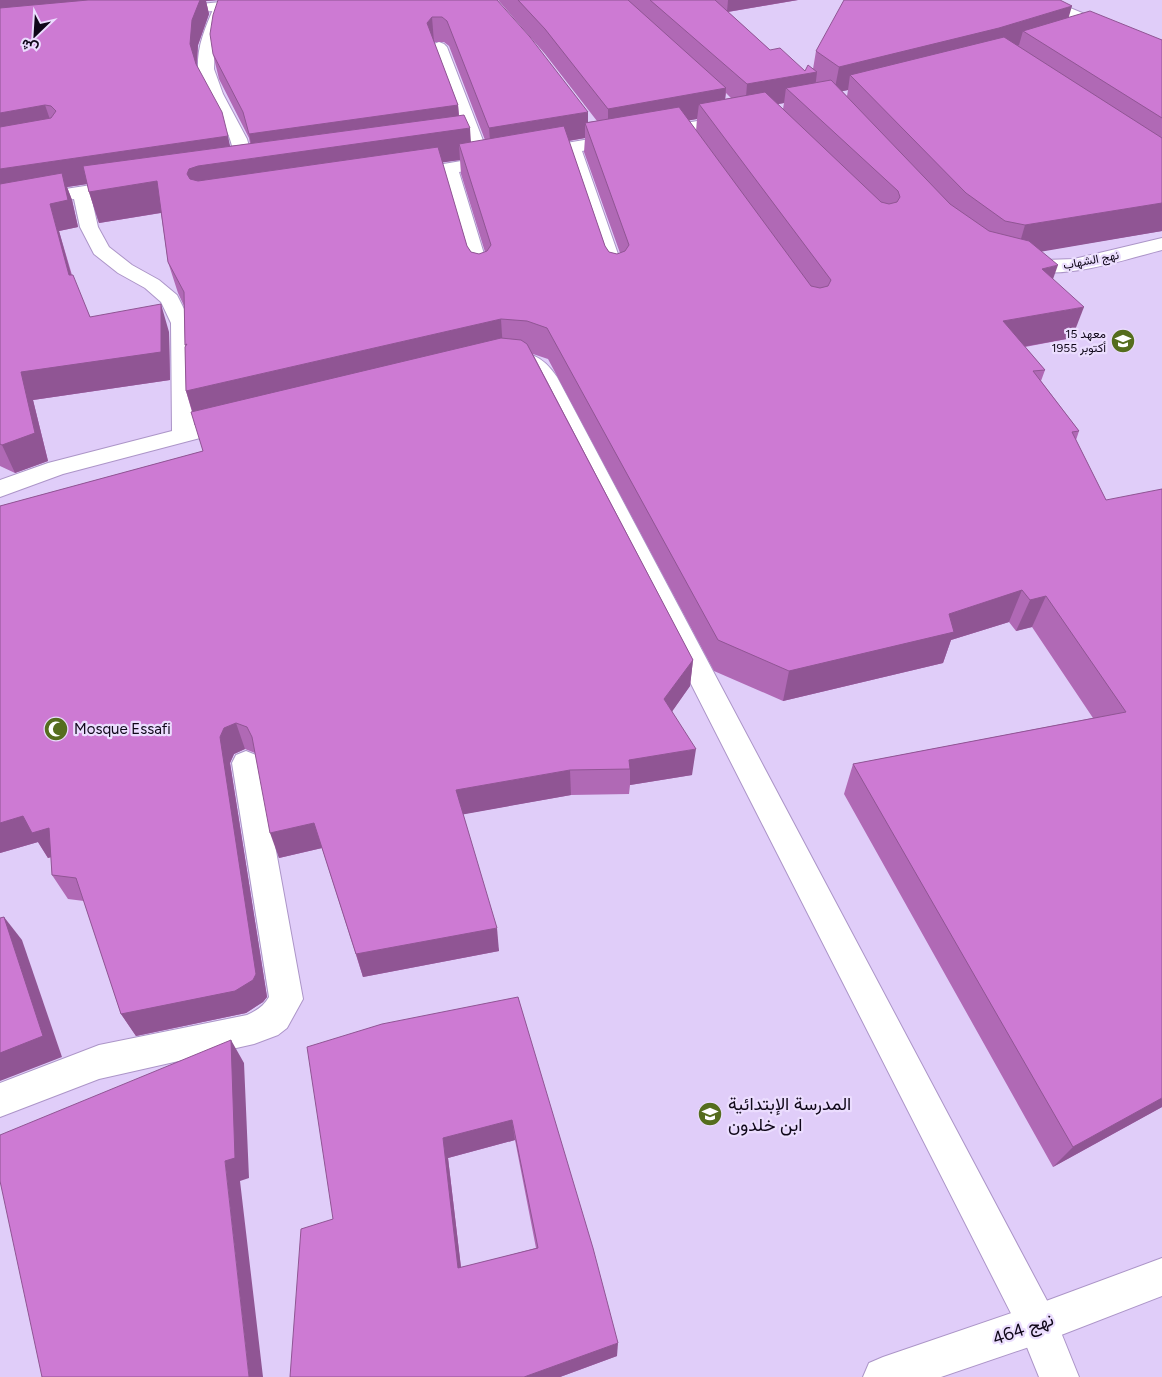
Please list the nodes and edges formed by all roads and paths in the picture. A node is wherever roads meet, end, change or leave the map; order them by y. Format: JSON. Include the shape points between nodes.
{"nodes":[{"id":1,"x":288,"y":0,"type":"edge"},
{"id":2,"x":1038,"y":0,"type":"edge"},
{"id":3,"x":221,"y":7,"type":"junction"},
{"id":4,"x":158,"y":12,"type":"edge"},
{"id":5,"x":1100,"y":26,"type":"junction"},
{"id":6,"x":1072,"y":35,"type":"edge"},
{"id":7,"x":439,"y":47,"type":"dead end"},
{"id":8,"x":1162,"y":52,"type":"edge"},
{"id":9,"x":726,"y":105,"type":"edge"},
{"id":10,"x":591,"y":128,"type":"edge"},
{"id":11,"x":682,"y":129,"type":"junction"},
{"id":12,"x":474,"y":137,"type":"junction"},
{"id":13,"x":454,"y":140,"type":"edge"},
{"id":14,"x":602,"y":143,"type":"junction"},
{"id":15,"x":694,"y":145,"type":"edge"},
{"id":16,"x":572,"y":148,"type":"junction"},
{"id":17,"x":483,"y":163,"type":"junction"},
{"id":18,"x":266,"y":165,"type":"edge"},
{"id":19,"x":246,"y":168,"type":"junction"},
{"id":20,"x":448,"y":169,"type":"junction"},
{"id":21,"x":226,"y":171,"type":"edge"},
{"id":22,"x":390,"y":177,"type":"edge"},
{"id":23,"x":139,"y":182,"type":"edge"},
{"id":24,"x":80,"y":191,"type":"junction"},
{"id":25,"x":0,"y":205,"type":"edge"},
{"id":26,"x":1162,"y":244,"type":"edge"},
{"id":27,"x":1002,"y":261,"type":"edge"},
{"id":28,"x":616,"y":276,"type":"edge"},
{"id":29,"x":481,"y":277,"type":"edge"},
{"id":30,"x":483,"y":362,"type":"edge"},
{"id":31,"x":260,"y":416,"type":"edge"},
{"id":32,"x":183,"y":435,"type":"junction"},
{"id":33,"x":0,"y":489,"type":"edge"},
{"id":34,"x":246,"y":762,"type":"dead end"},
{"id":35,"x":0,"y":1100,"type":"edge"},
{"id":36,"x":1162,"y":1278,"type":"edge"},
{"id":37,"x":1038,"y":1324,"type":"junction"},
{"id":38,"x":883,"y":1377,"type":"edge"},
{"id":39,"x":1059,"y":1377,"type":"edge"}],
"edges":[{"from":1,"to":3,"type":"street"},
{"from":2,"to":5,"type":"street"},
{"from":3,"to":4,"type":"street"},
{"from":3,"to":19,"type":"street","via":[[209,36],[206,71],[238,137]]},
{"from":5,"to":6,"type":"street"},
{"from":5,"to":8,"type":"street"},
{"from":7,"to":12,"type":"street"},
{"from":9,"to":11,"type":"street","via":[[745,118]]},
{"from":10,"to":14,"type":"street"},
{"from":11,"to":14,"type":"street"},
{"from":11,"to":15,"type":"street"},
{"from":12,"to":13,"type":"street"},
{"from":12,"to":17,"type":"street"},
{"from":14,"to":16,"type":"street"},
{"from":16,"to":17,"type":"street"},
{"from":16,"to":28,"type":"street"},
{"from":17,"to":20,"type":"street"},
{"from":18,"to":19,"type":"street"},
{"from":19,"to":21,"type":"street"},
{"from":20,"to":22,"type":"street"},
{"from":20,"to":29,"type":"street"},
{"from":23,"to":24,"type":"street"},
{"from":24,"to":25,"type":"street"},
{"from":24,"to":32,"type":"street","via":[[89,227],[101,250],[170,299],[180,322]]},
{"from":26,"to":27,"type":"street","name":"نهج الشهاب","via":[[1053,267]]},
{"from":30,"to":37,"type":"street","via":[[503,358],[528,360],[539,366],[546,377]]},
{"from":31,"to":32,"type":"street"},
{"from":32,"to":33,"type":"street","via":[[56,468]]},
{"from":34,"to":35,"type":"street","via":[[286,999],[280,1011],[270,1022],[247,1031],[100,1062]]},
{"from":36,"to":37,"type":"street","name":"نهج 464"},
{"from":37,"to":38,"type":"street","name":"نهج 464"},
{"from":37,"to":39,"type":"street"}]}
